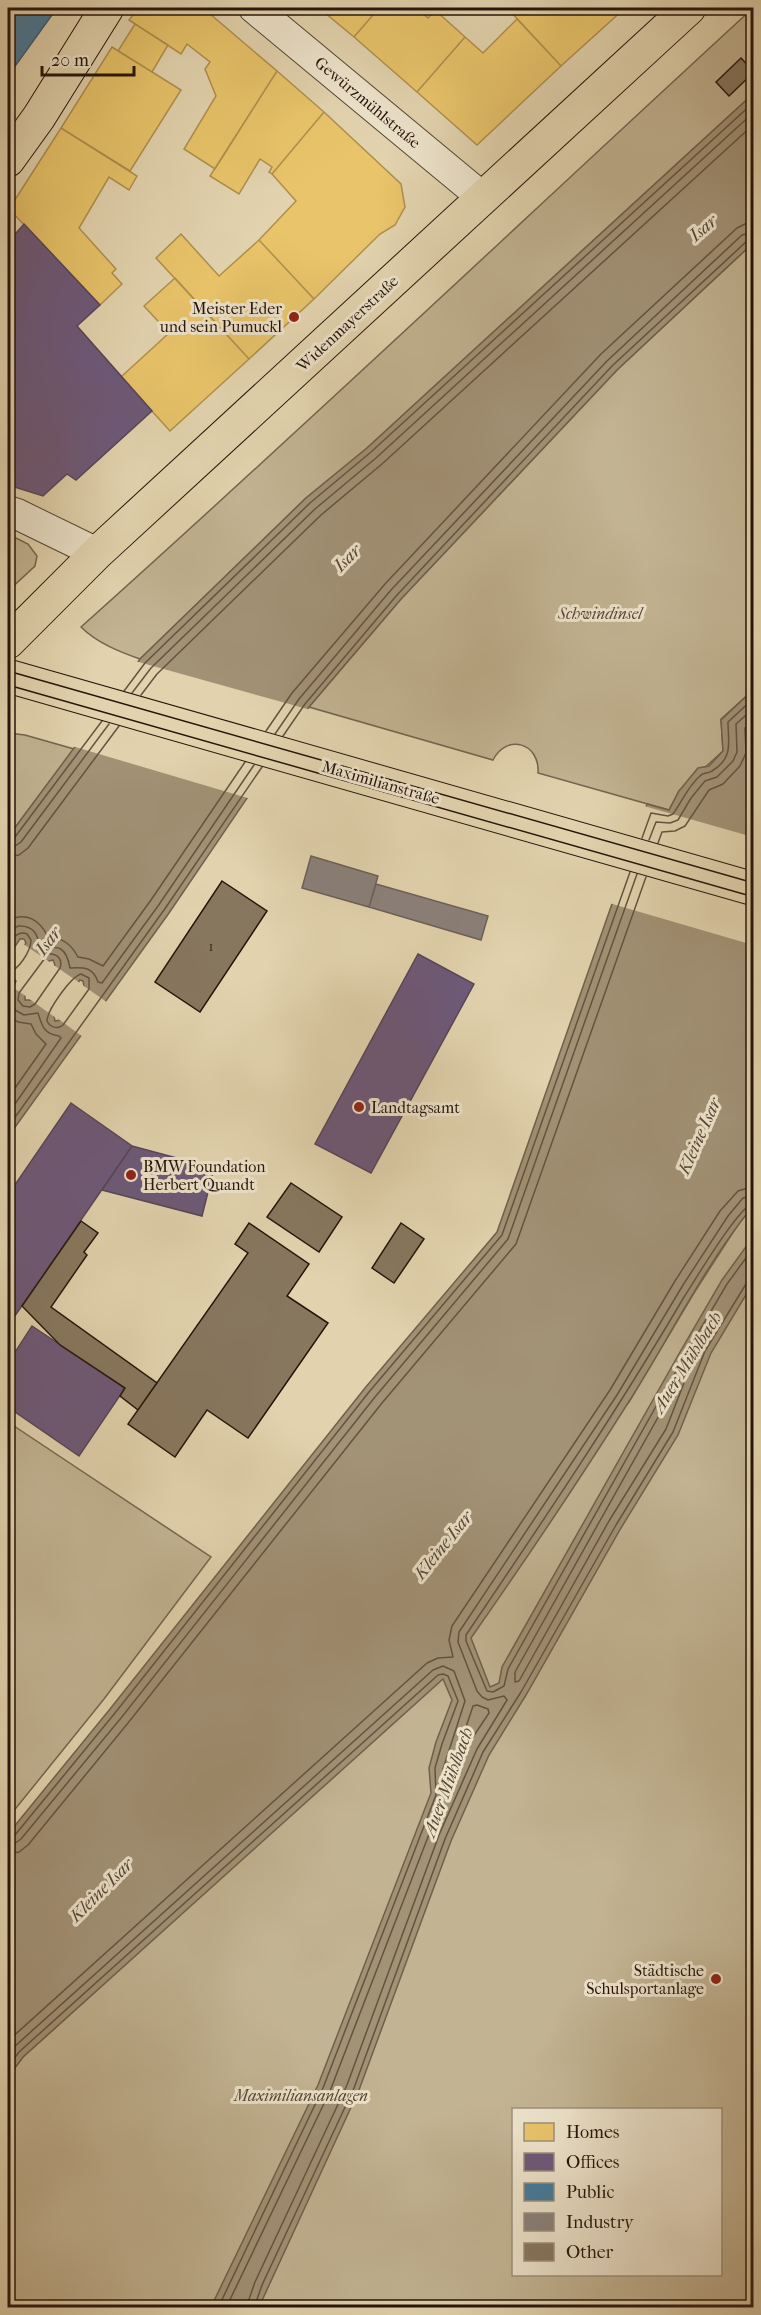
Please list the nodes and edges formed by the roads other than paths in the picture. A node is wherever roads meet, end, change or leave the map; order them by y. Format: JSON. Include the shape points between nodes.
{"nodes":[{"id":1,"x":108,"y":8,"type":"edge"},
{"id":2,"x":254,"y":8,"type":"edge"},
{"id":3,"x":689,"y":8,"type":"edge"},
{"id":4,"x":8,"y":160,"type":"edge"},
{"id":5,"x":482,"y":198,"type":"junction"},
{"id":6,"x":8,"y":511,"type":"edge"},
{"id":7,"x":97,"y":554,"type":"junction"},
{"id":8,"x":8,"y":642,"type":"edge"},
{"id":9,"x":8,"y":676,"type":"edge"},
{"id":10,"x":753,"y":889,"type":"edge"}],
"edges":[{"from":1,"to":4,"type":"main road"},
{"from":2,"to":5,"type":"street","name":"Gewürzmühlstraße"},
{"from":3,"to":5,"type":"main road","name":"Widenmayerstraße"},
{"from":5,"to":7,"type":"main road","name":"Widenmayerstraße"},
{"from":6,"to":7,"type":"street"},
{"from":7,"to":8,"type":"main road","name":"Widenmayerstraße"},
{"from":9,"to":10,"type":"main road","name":"Maximilianstraße"}]}
